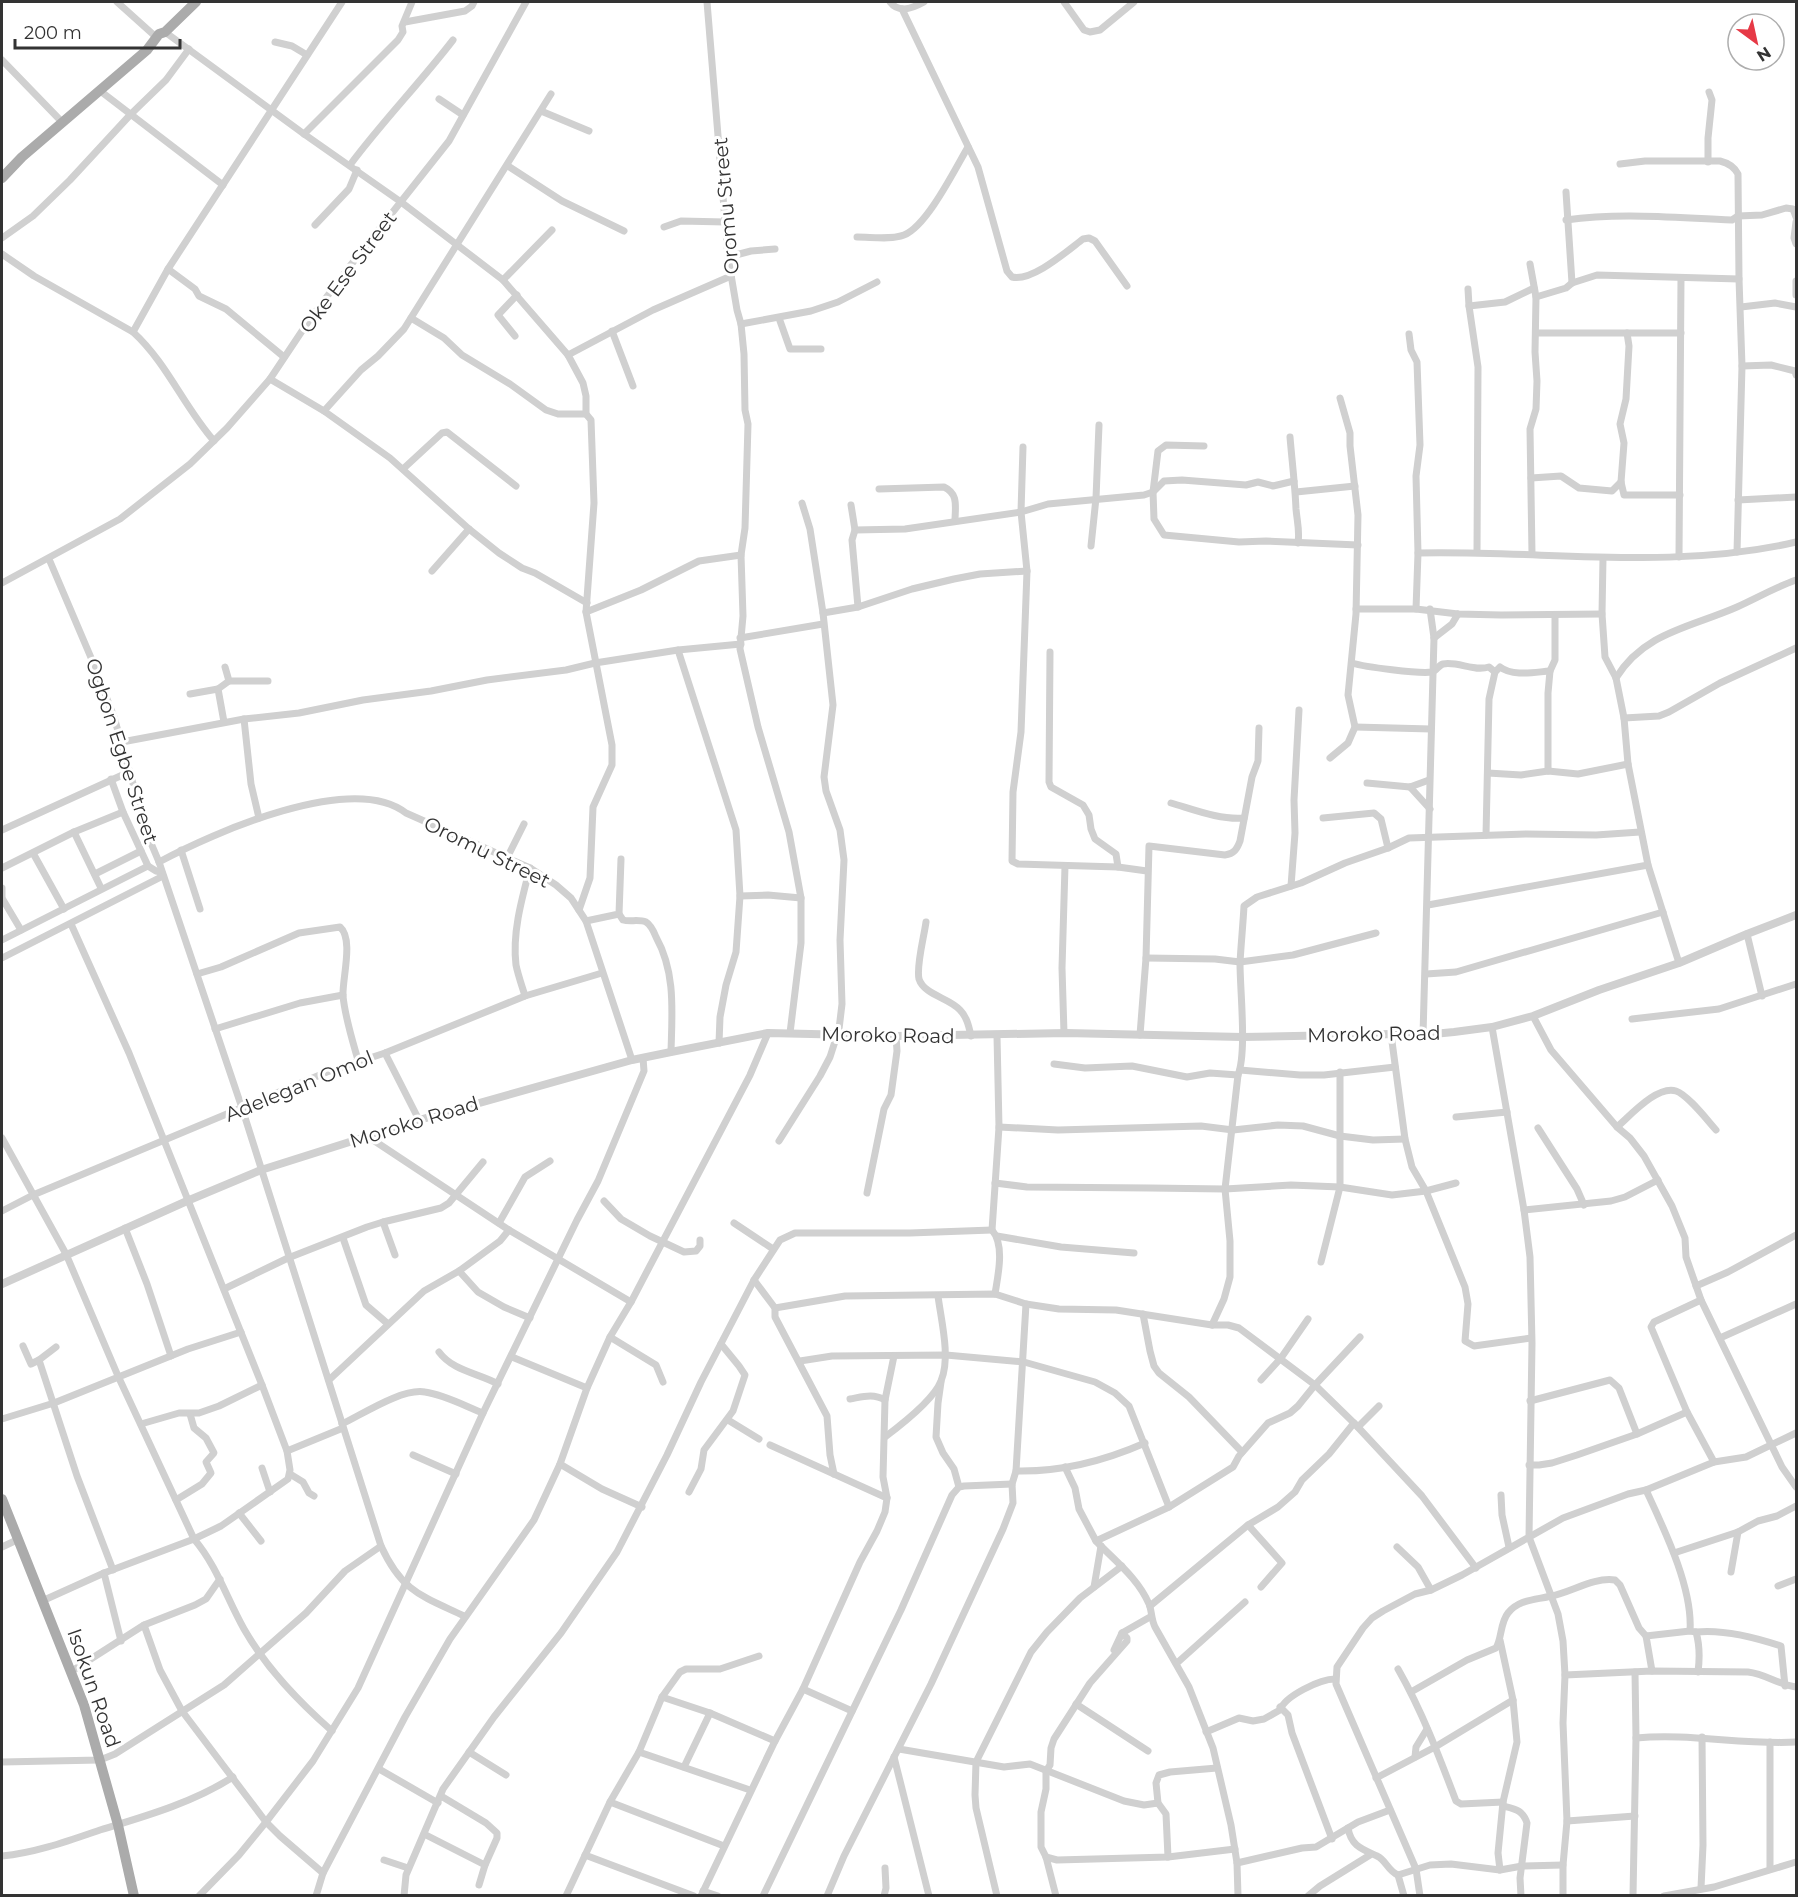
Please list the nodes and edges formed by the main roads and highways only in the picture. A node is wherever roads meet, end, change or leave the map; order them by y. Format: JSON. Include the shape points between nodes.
{"nodes":[{"id":1,"x":196,"y":2,"type":"edge"},
{"id":2,"x":2,"y":178,"type":"edge"},
{"id":3,"x":2,"y":1503,"type":"edge"},
{"id":4,"x":134,"y":1896,"type":"edge"}],
"edges":[{"from":1,"to":2,"type":"main road"},
{"from":3,"to":4,"type":"main road","name":"Isokun Road","via":[[72,1671],[118,1825]]}]}
